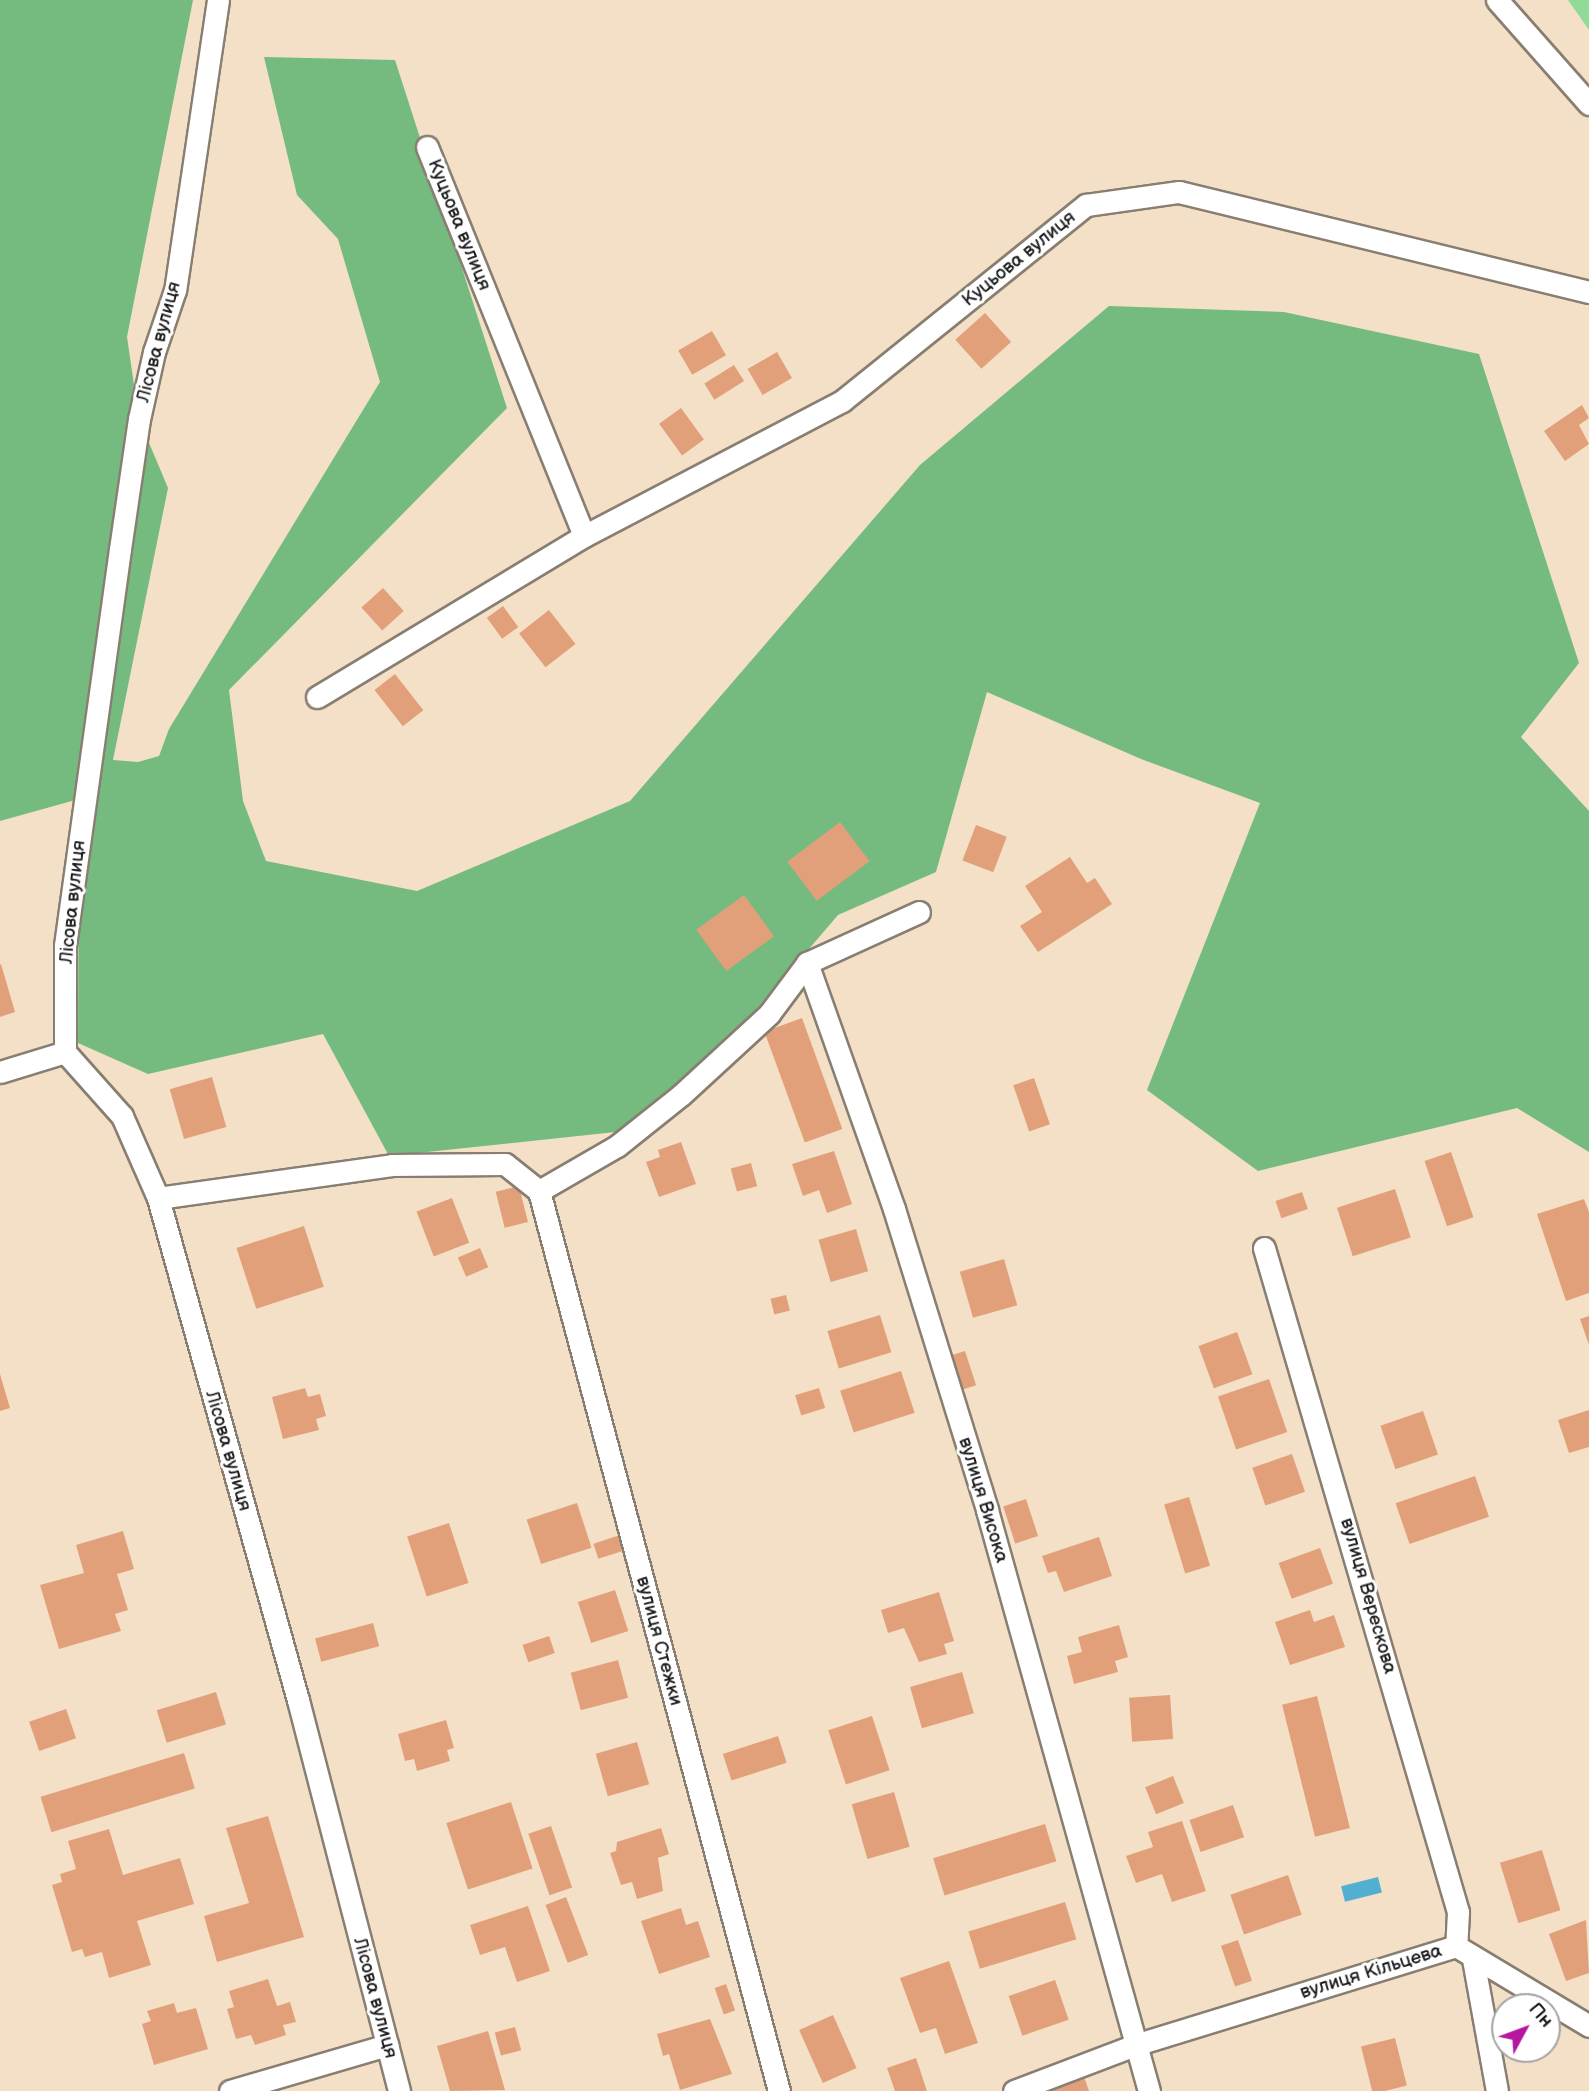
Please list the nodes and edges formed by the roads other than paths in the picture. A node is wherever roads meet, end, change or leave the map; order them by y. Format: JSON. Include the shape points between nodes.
{"nodes":[{"id":1,"x":219,"y":0,"type":"edge"},
{"id":2,"x":1497,"y":0,"type":"edge"},
{"id":3,"x":1589,"y":104,"type":"edge"},
{"id":4,"x":427,"y":147,"type":"dead end"},
{"id":5,"x":1589,"y":292,"type":"edge"},
{"id":6,"x":584,"y":536,"type":"junction"},
{"id":7,"x":317,"y":696,"type":"dead end"},
{"id":8,"x":919,"y":912,"type":"dead end"},
{"id":9,"x":807,"y":963,"type":"junction"},
{"id":10,"x":65,"y":1052,"type":"junction"},
{"id":11,"x":0,"y":1072,"type":"edge"},
{"id":12,"x":539,"y":1191,"type":"junction"},
{"id":13,"x":158,"y":1198,"type":"junction"},
{"id":14,"x":1264,"y":1248,"type":"dead end"},
{"id":15,"x":1456,"y":1946,"type":"junction"},
{"id":16,"x":1473,"y":1959,"type":"junction"},
{"id":17,"x":1589,"y":2026,"type":"edge"},
{"id":18,"x":1138,"y":2044,"type":"junction"},
{"id":19,"x":387,"y":2045,"type":"junction"},
{"id":20,"x":230,"y":2091,"type":"edge"},
{"id":21,"x":399,"y":2091,"type":"edge"},
{"id":22,"x":779,"y":2091,"type":"edge"},
{"id":23,"x":1014,"y":2091,"type":"edge"},
{"id":24,"x":1149,"y":2091,"type":"edge"},
{"id":25,"x":1497,"y":2091,"type":"edge"}],
"edges":[{"from":1,"to":10,"type":"street","name":"Лісова вулиця","via":[[175,290],[139,418],[65,945]]},
{"from":2,"to":3,"type":"street"},
{"from":4,"to":6,"type":"street","name":"Куцьова вулиця"},
{"from":5,"to":6,"type":"street","name":"Куцьова вулиця","via":[[1179,192],[1086,205],[842,401]]},
{"from":6,"to":7,"type":"street","name":"Куцьова вулиця"},
{"from":8,"to":9,"type":"street"},
{"from":9,"to":12,"type":"street","via":[[769,1014],[681,1095],[617,1146]]},
{"from":9,"to":18,"type":"street","name":"вулиця Висока","via":[[894,1209],[987,1510]]},
{"from":10,"to":11,"type":"street"},
{"from":10,"to":13,"type":"street","name":"Лісова вулиця","via":[[122,1116]]},
{"from":12,"to":13,"type":"street","via":[[505,1164],[392,1165]]},
{"from":12,"to":22,"type":"street","name":"вулиця Стежки"},
{"from":13,"to":19,"type":"street","name":"Лісова вулиця","via":[[298,1700]]},
{"from":14,"to":15,"type":"street","name":"вулиця Верескова","via":[[1458,1912]]},
{"from":15,"to":16,"type":"street","name":"вулиця Кільцева"},
{"from":15,"to":18,"type":"street","name":"вулиця Кільцева"},
{"from":16,"to":17,"type":"street","name":"вулиця Кільцева"},
{"from":16,"to":25,"type":"street"},
{"from":18,"to":23,"type":"street","name":"вулиця Кільцева"},
{"from":18,"to":24,"type":"street"},
{"from":19,"to":20,"type":"street"},
{"from":19,"to":21,"type":"street","name":"Лісова вулиця"}]}
